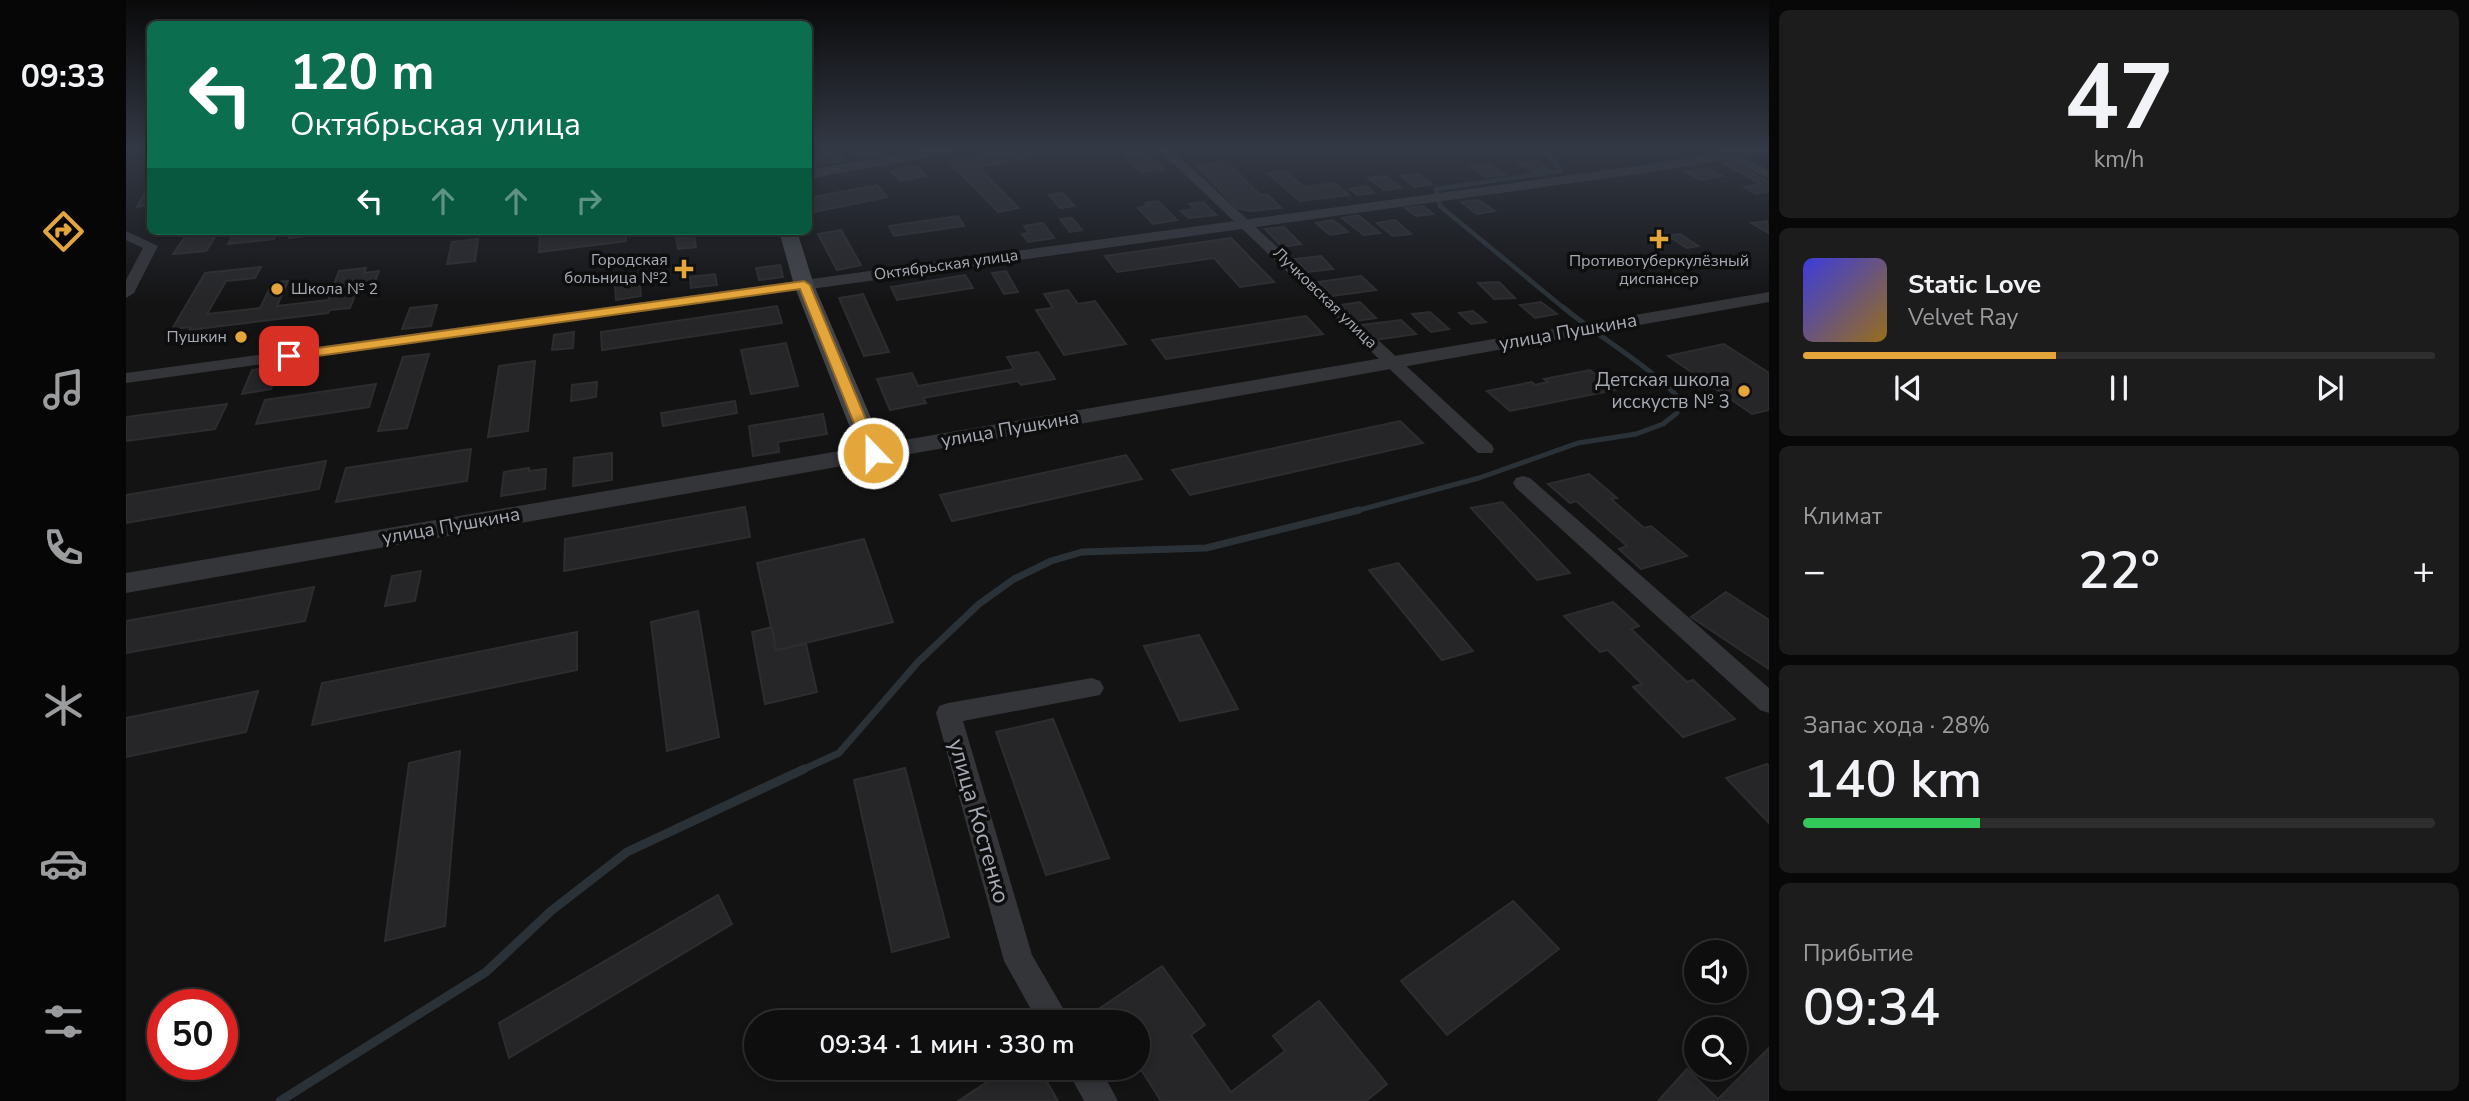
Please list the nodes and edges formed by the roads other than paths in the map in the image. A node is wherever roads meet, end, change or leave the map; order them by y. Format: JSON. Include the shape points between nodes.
{"nodes":[{"id":1,"x":1222,"y":200,"type":"edge"},
{"id":2,"x":1414,"y":200,"type":"edge"},
{"id":3,"x":1248,"y":223,"type":"junction"},
{"id":4,"x":126,"y":235,"type":"edge"},
{"id":5,"x":789,"y":235,"type":"edge"},
{"id":6,"x":804,"y":285,"type":"junction"},
{"id":7,"x":126,"y":293,"type":"edge"},
{"id":8,"x":1769,"y":297,"type":"edge"},
{"id":9,"x":1391,"y":363,"type":"junction"},
{"id":10,"x":126,"y":378,"type":"edge"},
{"id":11,"x":1485,"y":449,"type":"dead end"},
{"id":12,"x":873,"y":453,"type":"junction"},
{"id":13,"x":1523,"y":483,"type":"dead end"},
{"id":14,"x":126,"y":583,"type":"edge"},
{"id":15,"x":1092,"y":688,"type":"dead end"},
{"id":16,"x":1769,"y":703,"type":"edge"},
{"id":17,"x":1048,"y":1010,"type":"edge"},
{"id":18,"x":1089,"y":1080,"type":"edge"},
{"id":19,"x":1102,"y":1101,"type":"edge"}],
"edges":[{"from":1,"to":3,"type":"street","name":"Лучковская улица"},
{"from":2,"to":3,"type":"street","name":"Октябрьская улица"},
{"from":3,"to":6,"type":"street","name":"Октябрьская улица"},
{"from":3,"to":9,"type":"street","name":"Лучковская улица"},
{"from":4,"to":7,"type":"street","via":[[151,246]]},
{"from":5,"to":6,"type":"main road"},
{"from":6,"to":10,"type":"street","name":"Октябрьская улица"},
{"from":6,"to":12,"type":"main road"},
{"from":8,"to":9,"type":"street","name":"улица Пушкина"},
{"from":9,"to":11,"type":"street","name":"Лучковская улица"},
{"from":9,"to":12,"type":"street","name":"улица Пушкина"},
{"from":12,"to":14,"type":"street","name":"улица Пушкина"},
{"from":13,"to":16,"type":"street"},
{"from":15,"to":17,"type":"street","name":"улица Костенко","via":[[948,713],[1019,961]]},
{"from":18,"to":19,"type":"street"}]}
